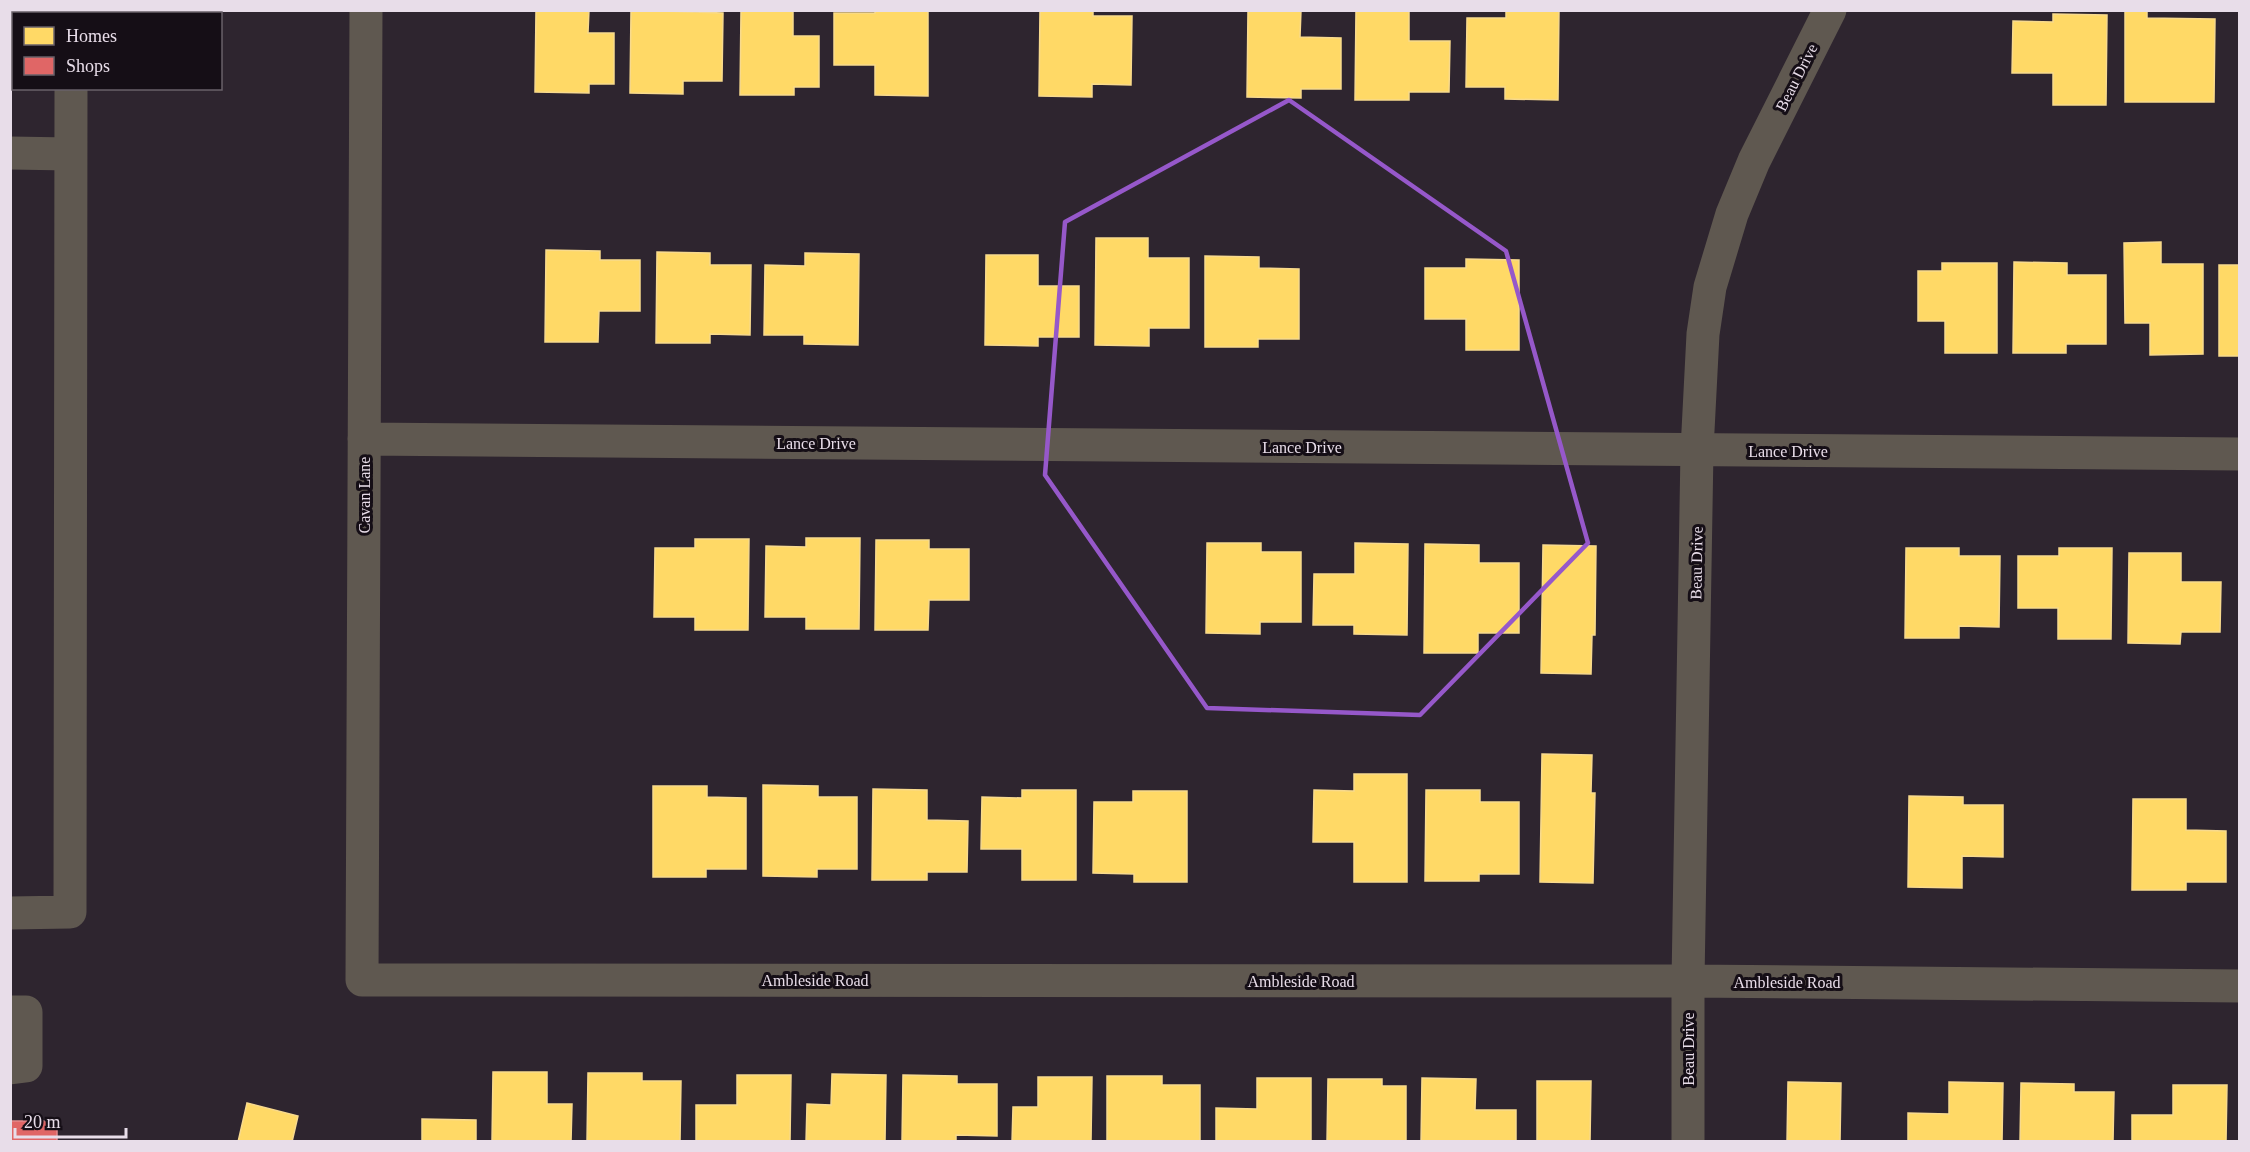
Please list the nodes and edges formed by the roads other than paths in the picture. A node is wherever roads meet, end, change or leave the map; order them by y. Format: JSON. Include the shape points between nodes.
{"nodes":[{"id":1,"x":366,"y":10,"type":"edge"},
{"id":2,"x":1830,"y":10,"type":"edge"},
{"id":3,"x":71,"y":90,"type":"edge"},
{"id":4,"x":10,"y":153,"type":"edge"},
{"id":5,"x":70,"y":154,"type":"junction"},
{"id":6,"x":364,"y":439,"type":"junction"},
{"id":7,"x":1697,"y":450,"type":"junction"},
{"id":8,"x":2240,"y":454,"type":"edge"},
{"id":9,"x":10,"y":913,"type":"edge"},
{"id":10,"x":362,"y":980,"type":"joint"},
{"id":11,"x":1688,"y":981,"type":"junction"},
{"id":12,"x":2240,"y":986,"type":"edge"},
{"id":13,"x":10,"y":1012,"type":"edge"},
{"id":14,"x":10,"y":1068,"type":"edge"},
{"id":15,"x":1688,"y":1142,"type":"edge"}],
"edges":[{"from":1,"to":6,"type":"street","name":"Cavan Lane"},
{"from":2,"to":7,"type":"street","name":"Beau Drive","via":[[1754,161],[1713,276],[1703,334]]},
{"from":3,"to":5,"type":"street"},
{"from":4,"to":5,"type":"street"},
{"from":5,"to":9,"type":"street","via":[[70,912]]},
{"from":6,"to":7,"type":"street","name":"Lance Drive"},
{"from":6,"to":10,"type":"street","name":"Cavan Lane"},
{"from":7,"to":8,"type":"street","name":"Lance Drive"},
{"from":7,"to":11,"type":"street","name":"Beau Drive"},
{"from":10,"to":11,"type":"street","name":"Ambleside Road"},
{"from":11,"to":12,"type":"street","name":"Ambleside Road"},
{"from":11,"to":15,"type":"street","name":"Beau Drive"},
{"from":13,"to":14,"type":"street","via":[[26,1012],[26,1066]]}]}
